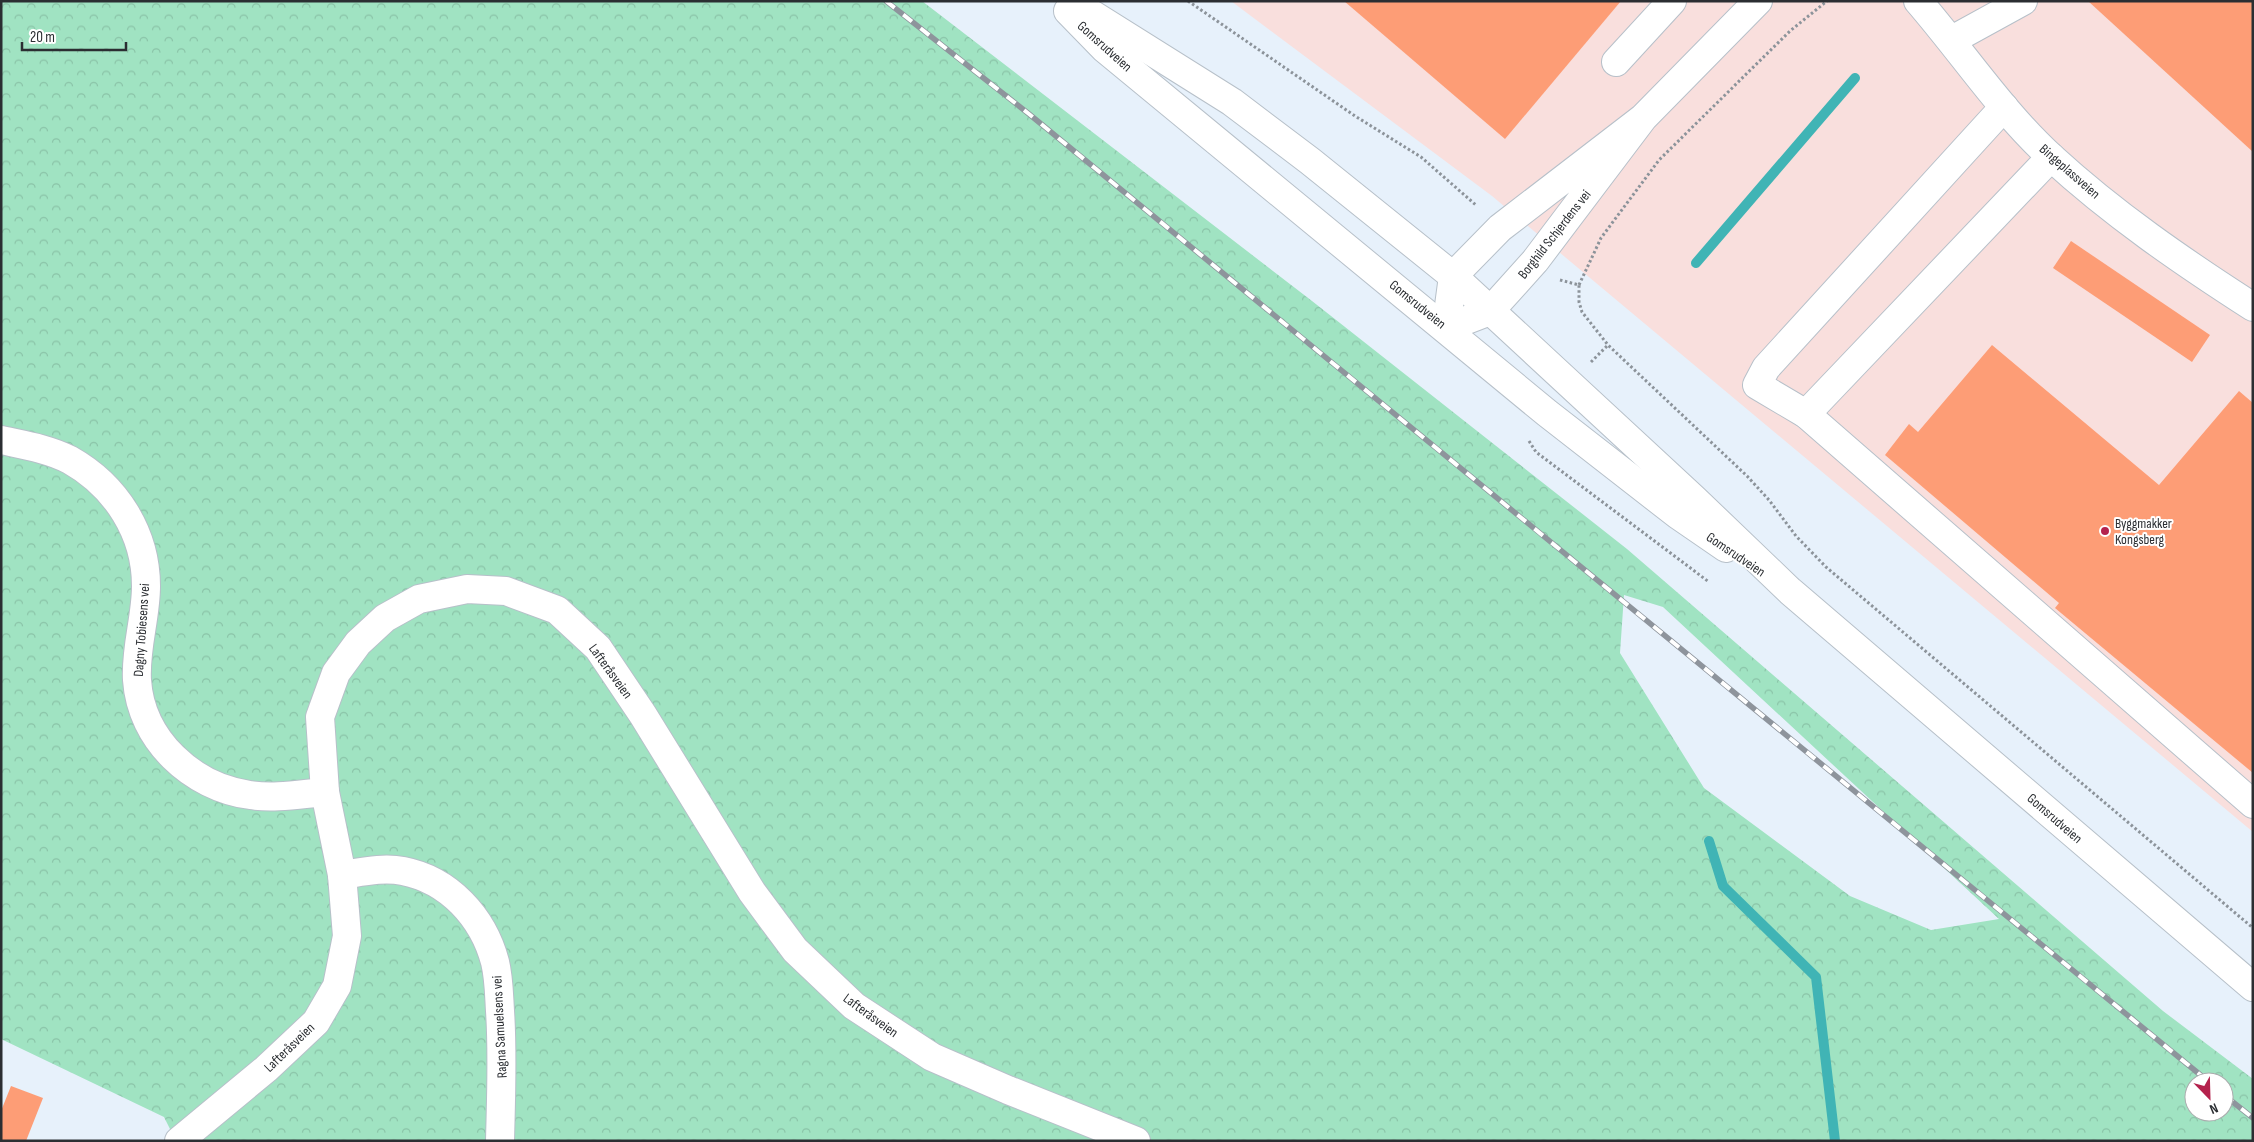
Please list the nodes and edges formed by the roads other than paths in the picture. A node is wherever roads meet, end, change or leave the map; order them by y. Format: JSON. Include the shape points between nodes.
{"nodes":[{"id":1,"x":1058,"y":1,"type":"edge"},
{"id":2,"x":1071,"y":1,"type":"edge"},
{"id":3,"x":1672,"y":1,"type":"edge"},
{"id":4,"x":1758,"y":1,"type":"edge"},
{"id":5,"x":1918,"y":1,"type":"edge"},
{"id":6,"x":2023,"y":1,"type":"edge"},
{"id":7,"x":1952,"y":40,"type":"junction"},
{"id":8,"x":1616,"y":62,"type":"dead end"},
{"id":9,"x":2004,"y":107,"type":"junction"},
{"id":10,"x":1643,"y":118,"type":"junction"},
{"id":11,"x":2051,"y":157,"type":"junction"},
{"id":12,"x":1453,"y":276,"type":"junction"},
{"id":13,"x":2253,"y":307,"type":"edge"},
{"id":14,"x":1490,"y":311,"type":"junction"},
{"id":15,"x":1446,"y":328,"type":"junction"},
{"id":16,"x":1806,"y":414,"type":"junction"},
{"id":17,"x":1,"y":440,"type":"edge"},
{"id":18,"x":1790,"y":591,"type":"junction"},
{"id":19,"x":325,"y":792,"type":"junction"},
{"id":20,"x":2253,"y":804,"type":"edge"},
{"id":21,"x":342,"y":875,"type":"junction"},
{"id":22,"x":2253,"y":987,"type":"edge"},
{"id":23,"x":179,"y":1141,"type":"edge"},
{"id":24,"x":500,"y":1141,"type":"edge"},
{"id":25,"x":1136,"y":1141,"type":"edge"}],
"edges":[{"from":1,"to":15,"type":"street","name":"Gomsrudveien","via":[[1105,48]]},
{"from":2,"to":12,"type":"street","name":"Gomsrudveien","via":[[1232,102]]},
{"from":3,"to":8,"type":"street"},
{"from":4,"to":10,"type":"street","name":"Borghild Schjerdens vei"},
{"from":5,"to":7,"type":"street","name":"Bingeplassveien"},
{"from":6,"to":7,"type":"street"},
{"from":7,"to":9,"type":"street","name":"Bingeplassveien"},
{"from":9,"to":11,"type":"street","name":"Bingeplassveien"},
{"from":9,"to":16,"type":"street","via":[[1766,368],[1757,385]]},
{"from":10,"to":12,"type":"street","name":"Borghild Schjerdens vei","via":[[1500,228]]},
{"from":10,"to":14,"type":"street","name":"Borghild Schjerdens vei","via":[[1535,261]]},
{"from":11,"to":13,"type":"street","name":"Bingeplassveien","via":[[2132,224]]},
{"from":11,"to":16,"type":"street"},
{"from":12,"to":14,"type":"street","name":"Gomsrudveien"},
{"from":12,"to":15,"type":"street"},
{"from":14,"to":15,"type":"street","name":"Borghild Schjerdens vei"},
{"from":14,"to":18,"type":"street","name":"Gomsrudveien"},
{"from":15,"to":18,"type":"street","name":"Gomsrudveien","via":[[1547,413],[1678,515]]},
{"from":16,"to":20,"type":"street"},
{"from":17,"to":19,"type":"street","name":"Dagny Tobiesens vei","via":[[69,459],[94,476],[115,497],[131,521],[143,556],[146,586],[137,652],[137,681],[146,716],[164,747],[196,776],[229,791],[265,796]]},
{"from":18,"to":22,"type":"street","name":"Gomsrudveien"},
{"from":19,"to":21,"type":"street","name":"Lafteråsveien"},
{"from":19,"to":25,"type":"street","name":"Lafteråsveien","via":[[320,717],[336,673],[358,643],[385,618],[419,599],[468,589],[506,591],[557,610],[598,648],[643,714],[752,892],[795,950],[854,1006],[932,1057]]},
{"from":21,"to":23,"type":"street","name":"Lafteråsveien","via":[[347,936],[337,986],[316,1022],[266,1069]]},
{"from":21,"to":24,"type":"street","name":"Ragna Samuelsens vei","via":[[375,869],[402,870],[431,879],[452,892],[470,912],[486,938],[495,962],[499,993],[502,1042]]}]}
